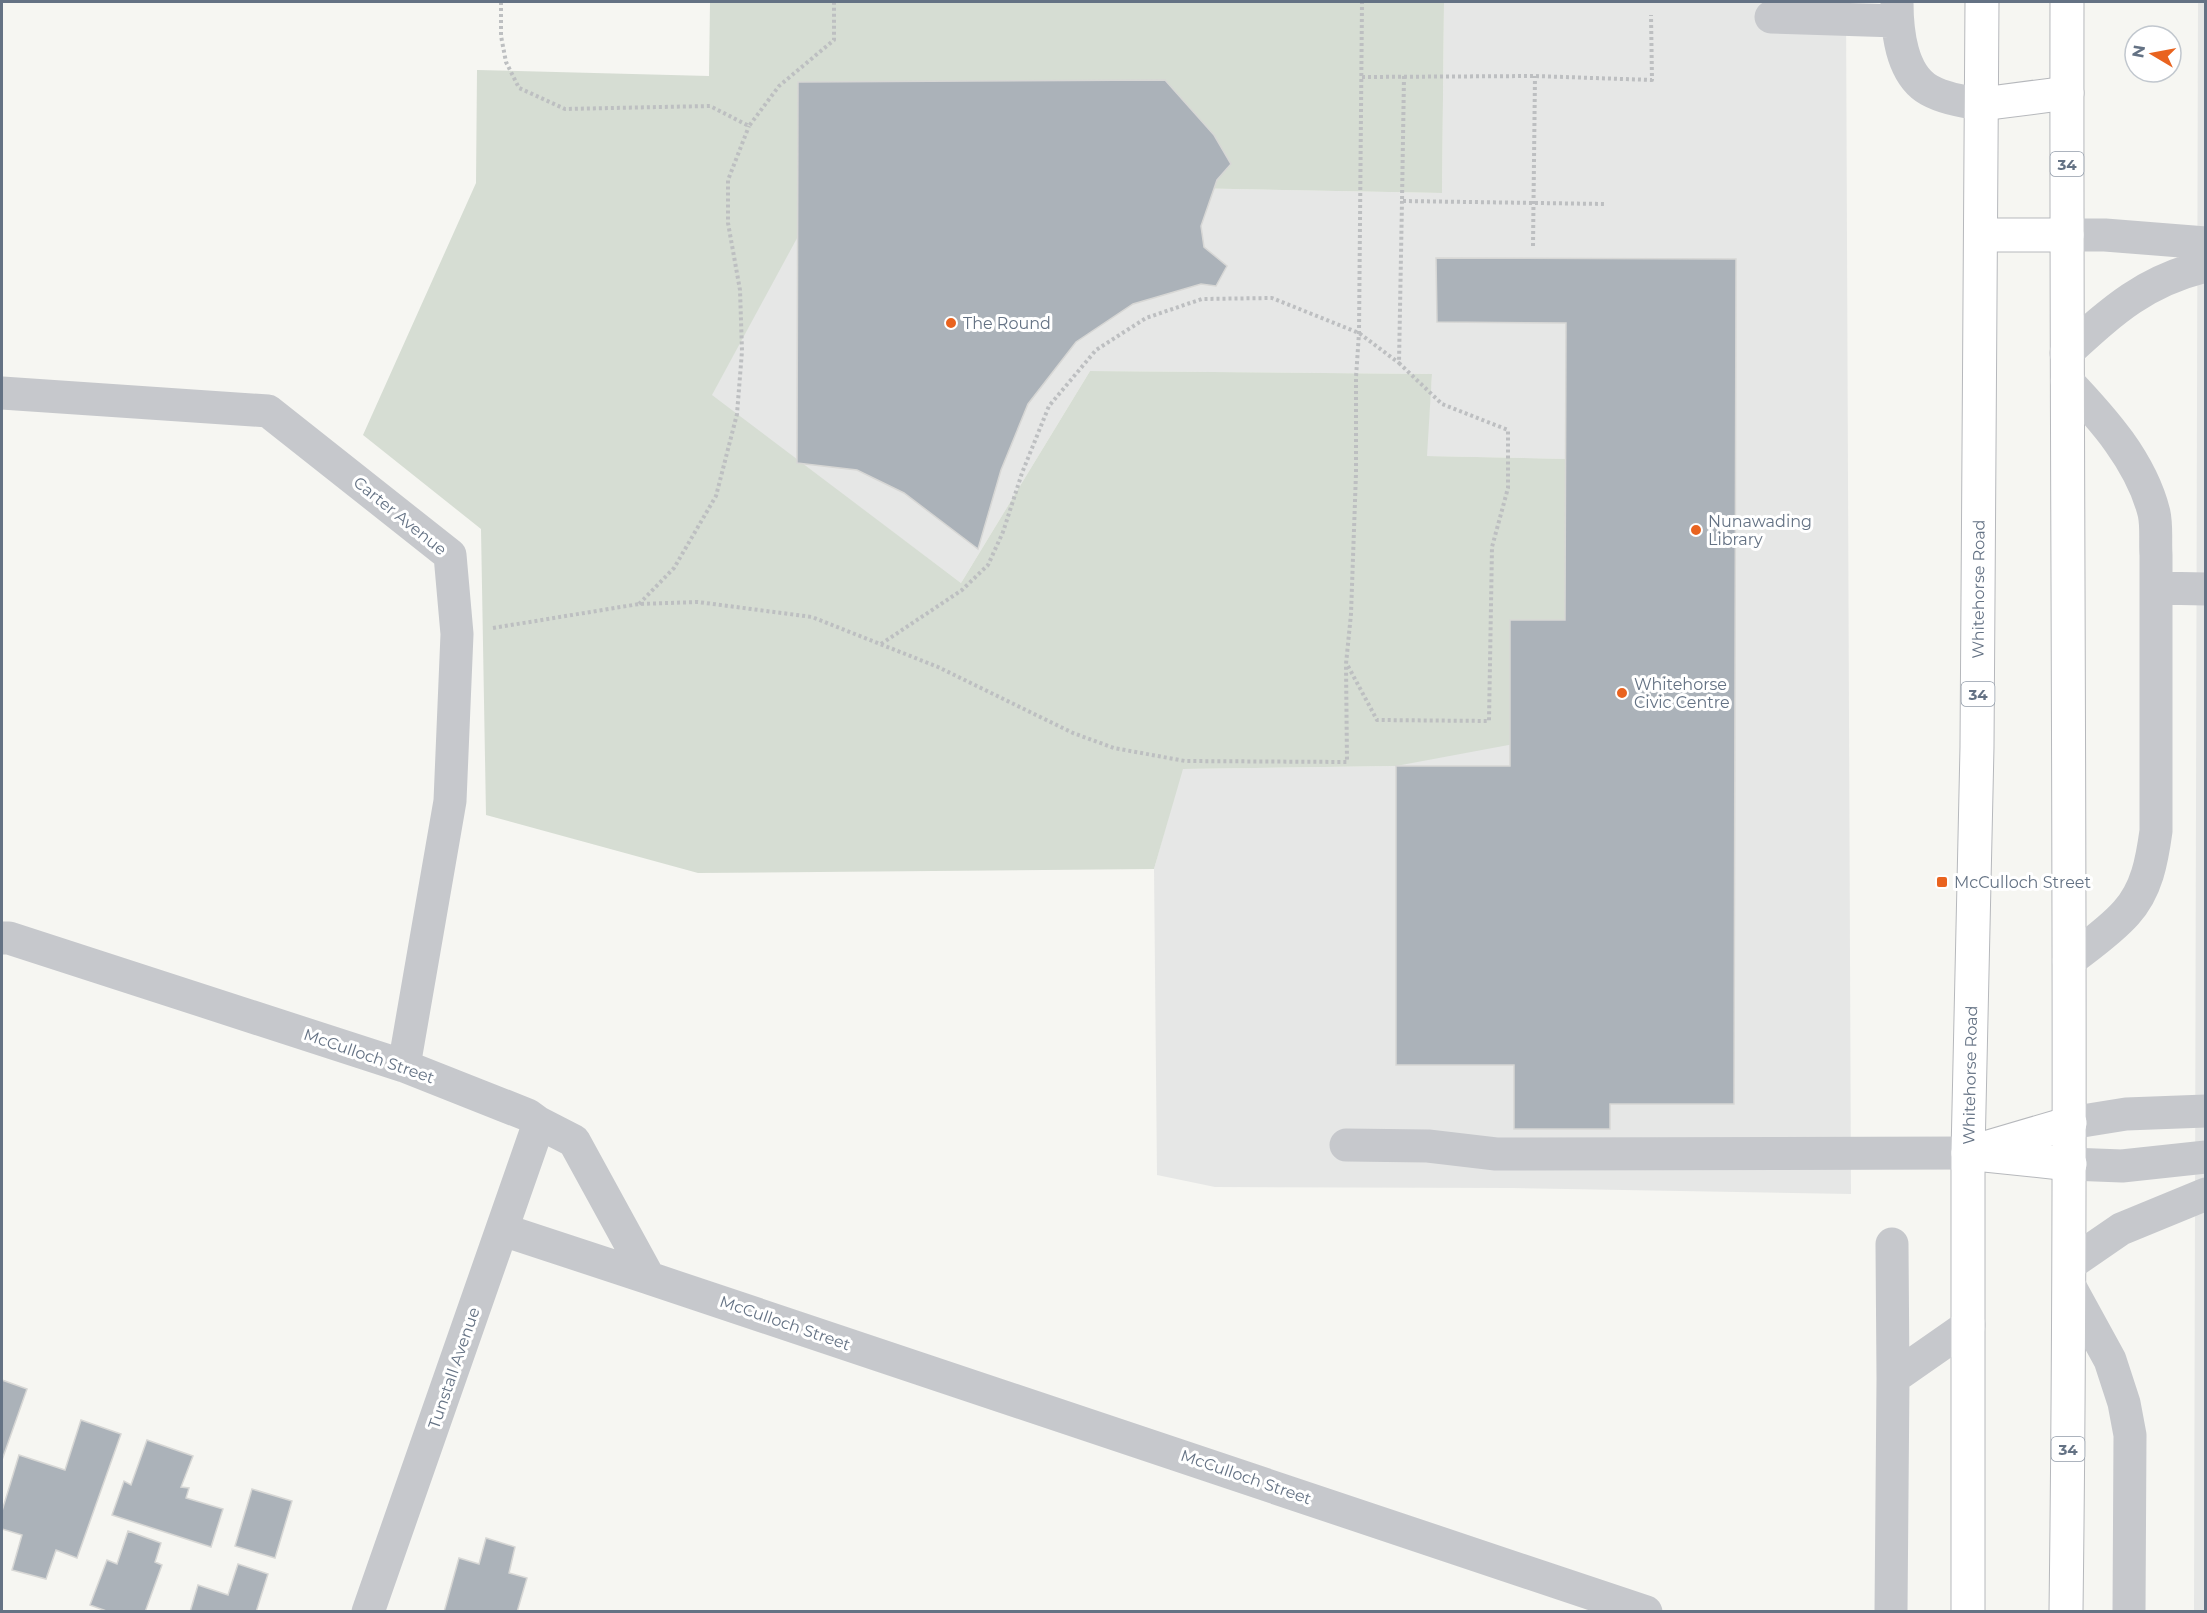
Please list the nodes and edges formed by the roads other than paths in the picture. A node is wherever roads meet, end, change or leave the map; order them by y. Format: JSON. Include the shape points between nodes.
{"nodes":[{"id":1,"x":1982,"y":2,"type":"edge"},
{"id":2,"x":2067,"y":2,"type":"edge"},
{"id":3,"x":1897,"y":11,"type":"edge"},
{"id":4,"x":1771,"y":17,"type":"dead end"},
{"id":5,"x":2067,"y":93,"type":"junction"},
{"id":6,"x":1982,"y":104,"type":"junction"},
{"id":7,"x":1981,"y":235,"type":"junction"},
{"id":8,"x":2067,"y":235,"type":"junction"},
{"id":9,"x":2205,"y":243,"type":"edge"},
{"id":10,"x":2205,"y":266,"type":"edge"},
{"id":11,"x":2067,"y":367,"type":"junction"},
{"id":12,"x":2,"y":393,"type":"edge"},
{"id":13,"x":2156,"y":588,"type":"junction"},
{"id":14,"x":2205,"y":589,"type":"edge"},
{"id":15,"x":2,"y":938,"type":"edge"},
{"id":16,"x":2069,"y":961,"type":"junction"},
{"id":17,"x":404,"y":1066,"type":"junction"},
{"id":18,"x":2205,"y":1110,"type":"edge"},
{"id":19,"x":539,"y":1123,"type":"junction"},
{"id":20,"x":2070,"y":1123,"type":"junction"},
{"id":21,"x":1346,"y":1144,"type":"dead end"},
{"id":22,"x":1968,"y":1153,"type":"junction"},
{"id":23,"x":2205,"y":1157,"type":"edge"},
{"id":24,"x":2070,"y":1164,"type":"junction"},
{"id":25,"x":2205,"y":1194,"type":"edge"},
{"id":26,"x":503,"y":1230,"type":"junction"},
{"id":27,"x":1892,"y":1244,"type":"dead end"},
{"id":28,"x":2070,"y":1275,"type":"junction"},
{"id":29,"x":649,"y":1278,"type":"junction"},
{"id":30,"x":1969,"y":1325,"type":"junction"},
{"id":31,"x":1893,"y":1378,"type":"junction"},
{"id":32,"x":368,"y":1611,"type":"edge"},
{"id":33,"x":1647,"y":1611,"type":"edge"},
{"id":34,"x":1891,"y":1611,"type":"edge"},
{"id":35,"x":1968,"y":1611,"type":"edge"},
{"id":36,"x":2066,"y":1611,"type":"edge"},
{"id":37,"x":2129,"y":1611,"type":"edge"}],
"edges":[{"from":1,"to":6,"type":"highway","name":"Whitehorse Road","number":"34"},
{"from":2,"to":5,"type":"highway","number":"34"},
{"from":3,"to":4,"type":"street"},
{"from":3,"to":6,"type":"street","via":[[1898,37],[1905,57],[1926,88]]},
{"from":5,"to":6,"type":"highway"},
{"from":5,"to":8,"type":"highway","number":"34"},
{"from":6,"to":7,"type":"highway","name":"Whitehorse Road","number":"34"},
{"from":7,"to":8,"type":"highway"},
{"from":7,"to":22,"type":"highway","name":"Whitehorse Road","number":"34","via":[[1977,758]]},
{"from":8,"to":9,"type":"street"},
{"from":8,"to":11,"type":"highway","number":"34"},
{"from":10,"to":11,"type":"street","via":[[2150,285],[2124,302]]},
{"from":11,"to":13,"type":"street","via":[[2146,486],[2154,515]]},
{"from":11,"to":16,"type":"highway","number":"34"},
{"from":12,"to":17,"type":"street","name":"Carter Avenue","via":[[268,411],[450,555],[457,634],[450,801]]},
{"from":13,"to":14,"type":"street"},
{"from":13,"to":16,"type":"street","via":[[2156,831],[2152,861],[2127,913]]},
{"from":15,"to":17,"type":"street","name":"McCulloch Street"},
{"from":16,"to":20,"type":"highway","number":"34"},
{"from":17,"to":19,"type":"street","name":"McCulloch Street","via":[[528,1115]]},
{"from":18,"to":20,"type":"street","via":[[2126,1114]]},
{"from":19,"to":26,"type":"street","name":"Tunstall Avenue"},
{"from":19,"to":29,"type":"street","name":"McCulloch Street","via":[[574,1141]]},
{"from":20,"to":22,"type":"highway"},
{"from":20,"to":24,"type":"highway","number":"34"},
{"from":21,"to":22,"type":"street","via":[[1428,1146],[1496,1154]]},
{"from":22,"to":24,"type":"highway"},
{"from":22,"to":30,"type":"highway","name":"Whitehorse Road","number":"34"},
{"from":23,"to":24,"type":"street","via":[[2122,1166]]},
{"from":24,"to":28,"type":"highway","number":"34"},
{"from":25,"to":28,"type":"street","via":[[2121,1229]]},
{"from":26,"to":29,"type":"street"},
{"from":26,"to":32,"type":"street","name":"Tunstall Avenue"},
{"from":27,"to":31,"type":"street"},
{"from":28,"to":36,"type":"highway","number":"34"},
{"from":28,"to":37,"type":"street","via":[[2110,1359],[2130,1435]]},
{"from":29,"to":33,"type":"street","name":"McCulloch Street"},
{"from":30,"to":31,"type":"street"},
{"from":30,"to":35,"type":"highway","name":"Whitehorse Road","number":"34"},
{"from":31,"to":34,"type":"street"}]}
